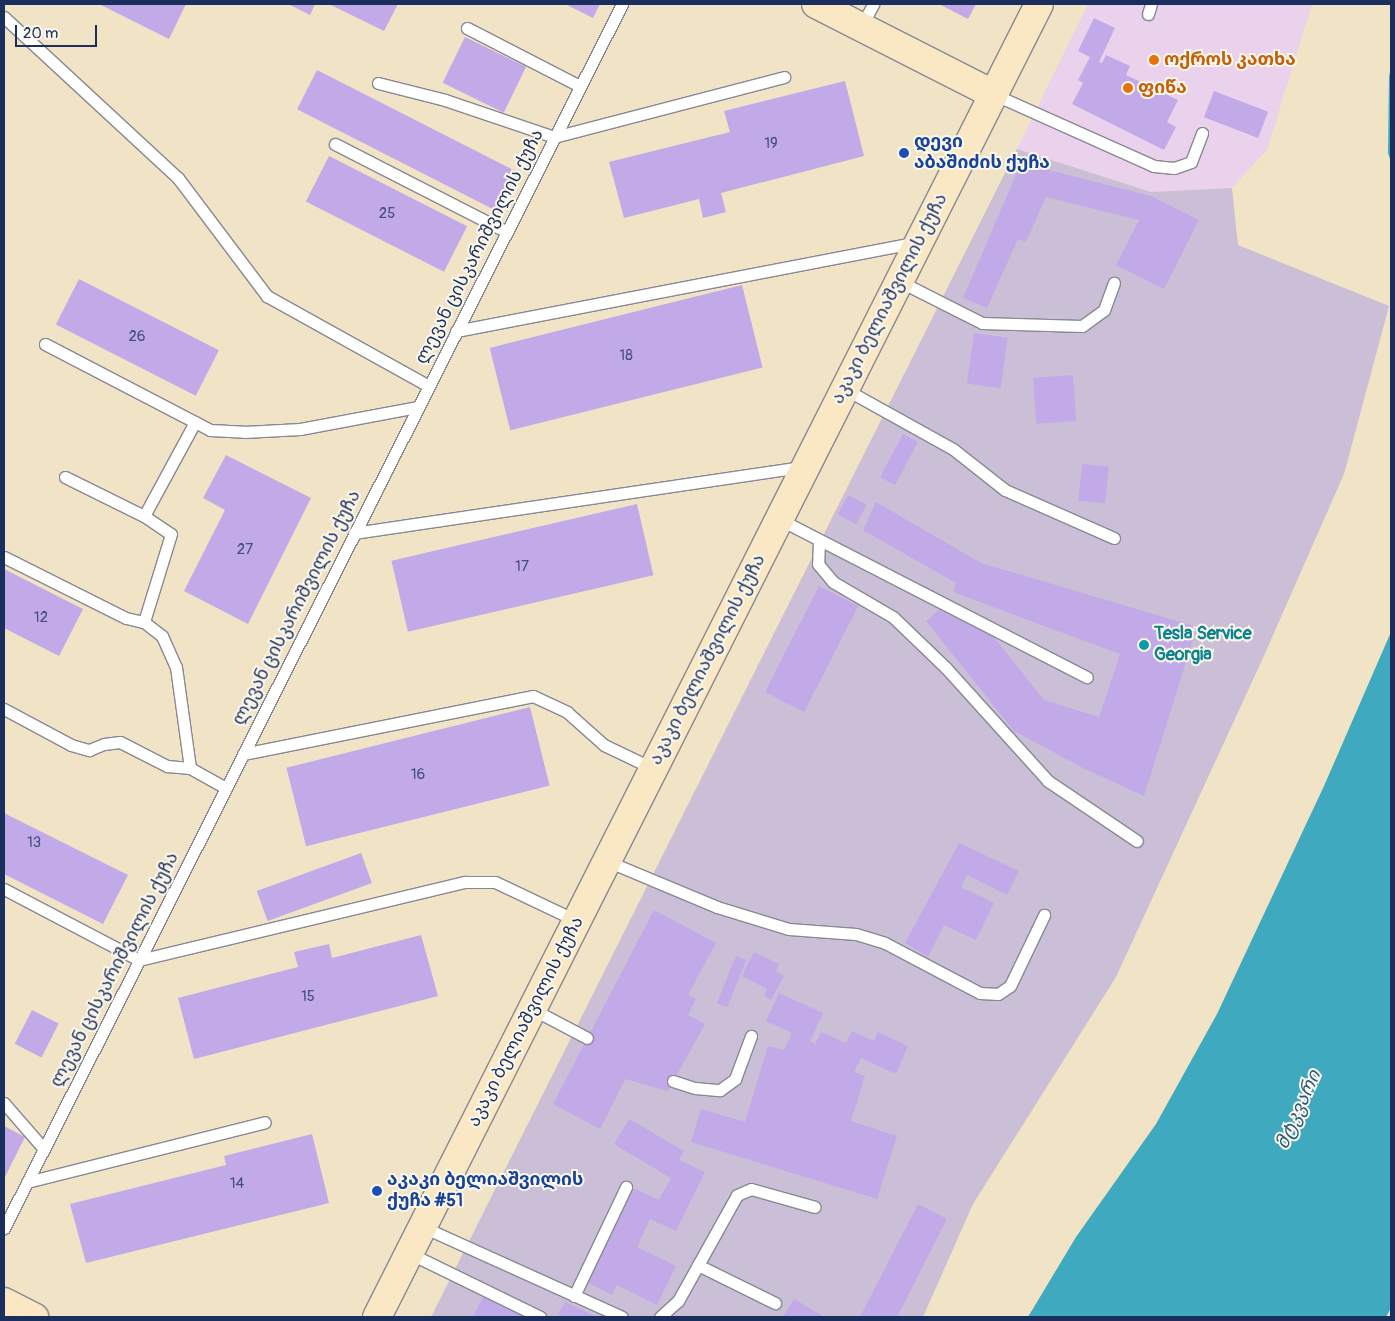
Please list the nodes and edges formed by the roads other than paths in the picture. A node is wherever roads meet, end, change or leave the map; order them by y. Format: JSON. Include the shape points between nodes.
{"nodes":[{"id":1,"x":622,"y":4,"type":"edge"},
{"id":2,"x":816,"y":4,"type":"edge"},
{"id":3,"x":1039,"y":4,"type":"edge"},
{"id":4,"x":867,"y":15,"type":"edge"},
{"id":5,"x":4,"y":17,"type":"edge"},
{"id":6,"x":467,"y":28,"type":"dead end"},
{"id":7,"x":784,"y":77,"type":"dead end"},
{"id":8,"x":378,"y":83,"type":"dead end"},
{"id":9,"x":580,"y":86,"type":"junction"},
{"id":10,"x":993,"y":94,"type":"junction"},
{"id":11,"x":1202,"y":134,"type":"dead end"},
{"id":12,"x":554,"y":137,"type":"junction"},
{"id":13,"x":335,"y":144,"type":"dead end"},
{"id":14,"x":507,"y":232,"type":"junction"},
{"id":15,"x":919,"y":242,"type":"junction"},
{"id":16,"x":899,"y":281,"type":"junction"},
{"id":17,"x":1114,"y":283,"type":"dead end"},
{"id":18,"x":456,"y":331,"type":"junction"},
{"id":19,"x":45,"y":344,"type":"dead end"},
{"id":20,"x":429,"y":386,"type":"junction"},
{"id":21,"x":845,"y":389,"type":"junction"},
{"id":22,"x":418,"y":407,"type":"junction"},
{"id":23,"x":196,"y":422,"type":"junction"},
{"id":24,"x":806,"y":466,"type":"junction"},
{"id":25,"x":65,"y":477,"type":"dead end"},
{"id":26,"x":144,"y":516,"type":"junction"},
{"id":27,"x":779,"y":519,"type":"junction"},
{"id":28,"x":354,"y":534,"type":"junction"},
{"id":29,"x":1114,"y":538,"type":"dead end"},
{"id":30,"x":819,"y":540,"type":"junction"},
{"id":31,"x":4,"y":557,"type":"edge"},
{"id":32,"x":144,"y":622,"type":"junction"},
{"id":33,"x":1087,"y":677,"type":"dead end"},
{"id":34,"x":4,"y":709,"type":"edge"},
{"id":35,"x":243,"y":754,"type":"junction"},
{"id":36,"x":190,"y":768,"type":"junction"},
{"id":37,"x":654,"y":769,"type":"junction"},
{"id":38,"x":226,"y":788,"type":"junction"},
{"id":39,"x":1137,"y":841,"type":"dead end"},
{"id":40,"x":607,"y":861,"type":"junction"},
{"id":41,"x":4,"y":889,"type":"edge"},
{"id":42,"x":1044,"y":915,"type":"dead end"},
{"id":43,"x":577,"y":921,"type":"junction"},
{"id":44,"x":139,"y":960,"type":"junction"},
{"id":45,"x":532,"y":1009,"type":"junction"},
{"id":46,"x":750,"y":1036,"type":"dead end"},
{"id":47,"x":587,"y":1038,"type":"dead end"},
{"id":48,"x":673,"y":1081,"type":"dead end"},
{"id":49,"x":4,"y":1102,"type":"edge"},
{"id":50,"x":265,"y":1122,"type":"dead end"},
{"id":51,"x":44,"y":1149,"type":"junction"},
{"id":52,"x":27,"y":1182,"type":"junction"},
{"id":53,"x":626,"y":1187,"type":"dead end"},
{"id":54,"x":815,"y":1207,"type":"dead end"},
{"id":55,"x":423,"y":1227,"type":"junction"},
{"id":56,"x":4,"y":1228,"type":"edge"},
{"id":57,"x":410,"y":1253,"type":"junction"},
{"id":58,"x":698,"y":1265,"type":"junction"},
{"id":59,"x":574,"y":1296,"type":"junction"},
{"id":60,"x":4,"y":1302,"type":"edge"},
{"id":61,"x":775,"y":1303,"type":"dead end"},
{"id":62,"x":34,"y":1317,"type":"edge"},
{"id":63,"x":377,"y":1317,"type":"edge"},
{"id":64,"x":540,"y":1317,"type":"edge"},
{"id":65,"x":622,"y":1317,"type":"edge"},
{"id":66,"x":660,"y":1317,"type":"edge"}],
"edges":[{"from":1,"to":9,"type":"lane","name":"ლევან ცისკარიშვილის ქუჩა"},
{"from":2,"to":4,"type":"main road"},
{"from":3,"to":10,"type":"main road","name":"აკაკი ბელიაშვილის ქუჩა"},
{"from":4,"to":10,"type":"main road"},
{"from":5,"to":20,"type":"lane","via":[[178,178],[267,296]]},
{"from":6,"to":9,"type":"lane"},
{"from":7,"to":12,"type":"lane"},
{"from":8,"to":12,"type":"lane","via":[[445,100]]},
{"from":9,"to":12,"type":"lane","name":"ლევან ცისკარიშვილის ქუჩა"},
{"from":10,"to":11,"type":"lane","via":[[1154,166],[1174,168],[1190,162]]},
{"from":10,"to":15,"type":"main road","name":"აკაკი ბელიაშვილის ქუჩა"},
{"from":12,"to":14,"type":"lane","name":"ლევან ცისკარიშვილის ქუჩა"},
{"from":13,"to":14,"type":"lane"},
{"from":14,"to":18,"type":"lane","name":"ლევან ცისკარიშვილის ქუჩა"},
{"from":15,"to":16,"type":"main road","name":"აკაკი ბელიაშვილის ქუჩა"},
{"from":15,"to":18,"type":"lane"},
{"from":16,"to":17,"type":"lane","via":[[982,323],[1082,326],[1104,310]]},
{"from":16,"to":21,"type":"main road","name":"აკაკი ბელიაშვილის ქუჩა"},
{"from":18,"to":20,"type":"lane","name":"ლევან ცისკარიშვილის ქუჩა"},
{"from":19,"to":23,"type":"lane"},
{"from":20,"to":22,"type":"lane","name":"ლევან ცისკარიშვილის ქუჩა"},
{"from":21,"to":24,"type":"main road","name":"აკაკი ბელიაშვილის ქუჩა"},
{"from":21,"to":29,"type":"lane","via":[[953,448],[1005,490]]},
{"from":22,"to":23,"type":"lane","via":[[300,429],[210,430]]},
{"from":22,"to":28,"type":"lane","name":"ლევან ცისკარიშვილის ქუჩა"},
{"from":23,"to":26,"type":"lane"},
{"from":24,"to":27,"type":"main road","name":"აკაკი ბელიაშვილის ქუჩა"},
{"from":24,"to":28,"type":"lane"},
{"from":25,"to":26,"type":"lane"},
{"from":26,"to":32,"type":"lane","via":[[171,534]]},
{"from":27,"to":30,"type":"lane"},
{"from":27,"to":37,"type":"main road","name":"აკაკი ბელიაშვილის ქუჩა"},
{"from":28,"to":35,"type":"lane","name":"ლევან ცისკარიშვილის ქუჩა"},
{"from":30,"to":33,"type":"lane"},
{"from":30,"to":39,"type":"lane","via":[[818,564],[833,582],[893,617],[946,668],[1048,781]]},
{"from":31,"to":32,"type":"lane","via":[[126,618]]},
{"from":32,"to":36,"type":"lane","via":[[162,636],[176,667]]},
{"from":34,"to":36,"type":"lane","via":[[89,750],[120,742],[167,766]]},
{"from":35,"to":37,"type":"lane","via":[[533,696],[567,712],[604,745]]},
{"from":35,"to":38,"type":"lane","name":"ლევან ცისკარიშვილის ქუჩა"},
{"from":36,"to":38,"type":"lane"},
{"from":37,"to":40,"type":"main road","name":"აკაკი ბელიაშვილის ქუჩა"},
{"from":38,"to":44,"type":"lane","name":"ლევან ცისკარიშვილის ქუჩა"},
{"from":40,"to":42,"type":"lane","via":[[717,907],[789,929],[856,934],[885,943],[980,993],[998,994],[1010,986]]},
{"from":40,"to":43,"type":"main road","name":"აკაკი ბელიაშვილის ქუჩა"},
{"from":41,"to":44,"type":"lane"},
{"from":43,"to":44,"type":"lane","via":[[495,882],[465,882]]},
{"from":43,"to":45,"type":"main road","name":"აკაკი ბელიაშვილის ქუჩა"},
{"from":44,"to":51,"type":"lane","name":"ლევან ცისკარიშვილის ქუჩა"},
{"from":45,"to":47,"type":"lane"},
{"from":45,"to":55,"type":"main road","name":"აკაკი ბელიაშვილის ქუჩა"},
{"from":46,"to":48,"type":"lane","via":[[735,1079],[720,1090],[695,1088]]},
{"from":49,"to":51,"type":"lane"},
{"from":50,"to":52,"type":"lane"},
{"from":51,"to":52,"type":"lane","name":"ლევან ცისკარიშვილის ქუჩა"},
{"from":52,"to":56,"type":"lane","name":"ლევან ცისკარიშვილის ქუჩა"},
{"from":53,"to":59,"type":"lane"},
{"from":54,"to":58,"type":"lane","via":[[751,1189],[737,1195]]},
{"from":55,"to":57,"type":"main road","name":"აკაკი ბელიაშვილის ქუჩა"},
{"from":55,"to":59,"type":"lane"},
{"from":57,"to":63,"type":"main road","name":"აკაკი ბელიაშვილის ქუჩა"},
{"from":57,"to":64,"type":"lane"},
{"from":58,"to":61,"type":"lane"},
{"from":58,"to":66,"type":"lane","via":[[678,1301]]},
{"from":59,"to":65,"type":"lane"},
{"from":60,"to":62,"type":"main road"}]}
